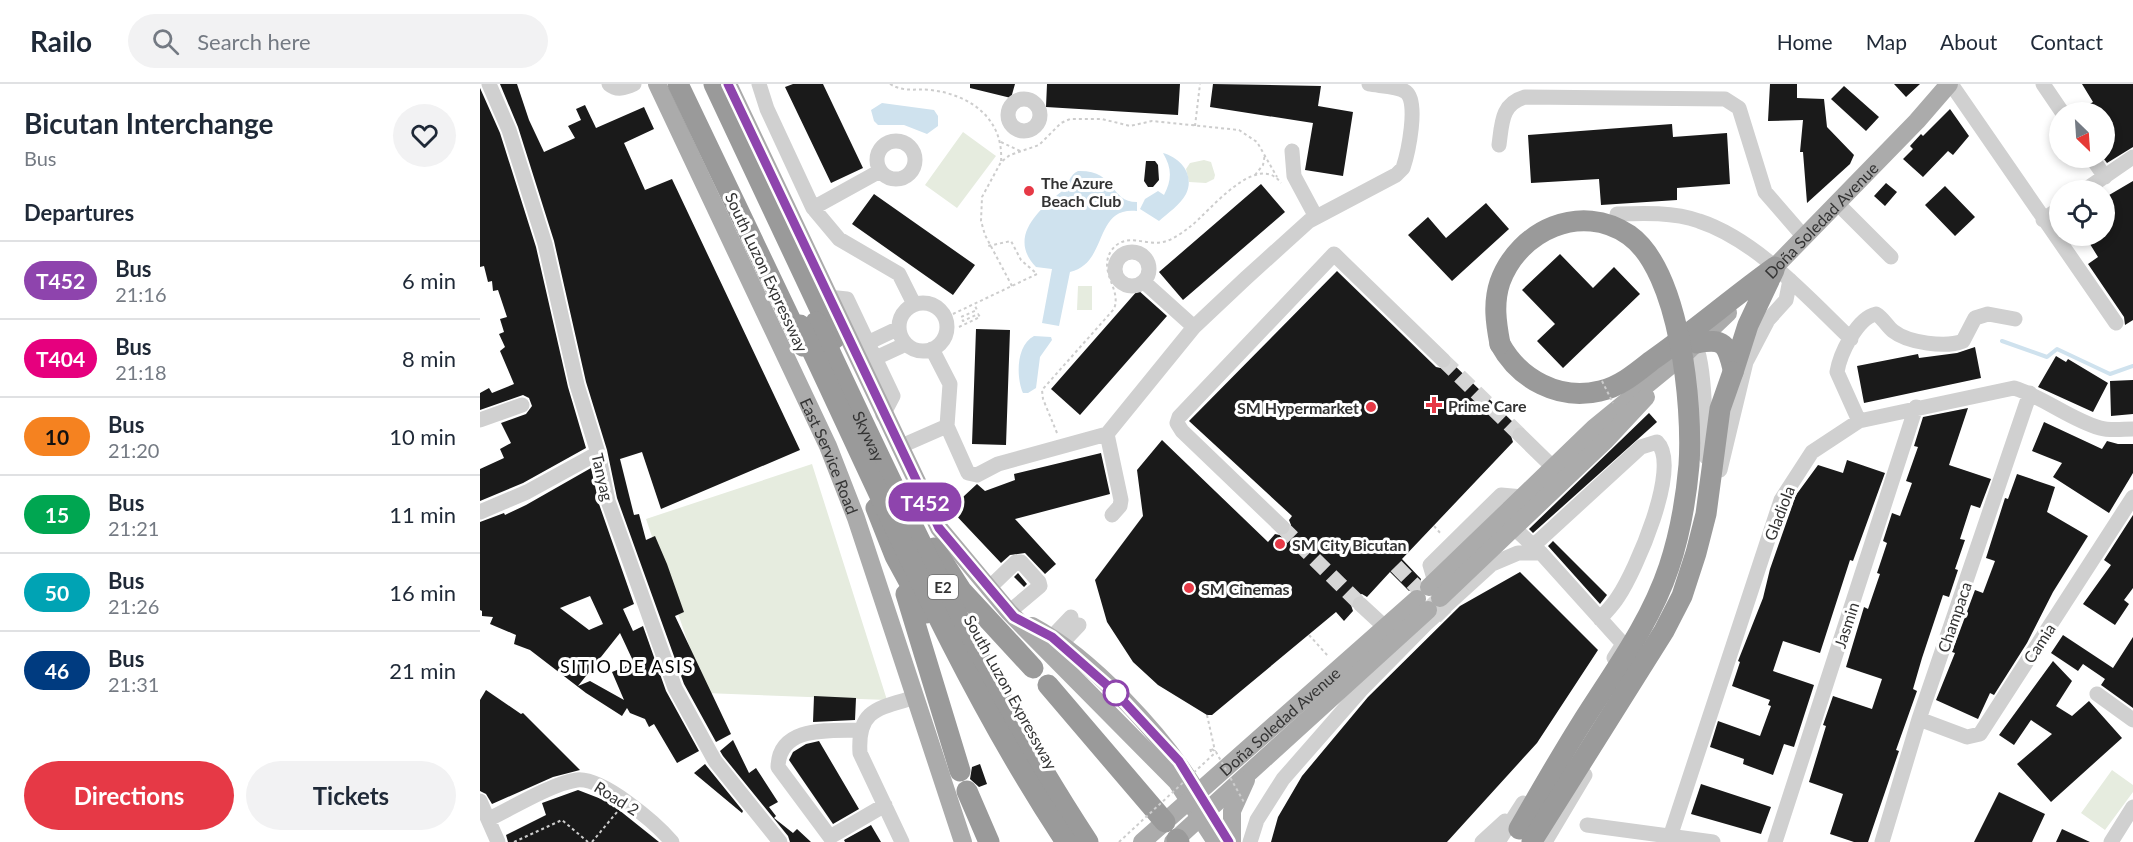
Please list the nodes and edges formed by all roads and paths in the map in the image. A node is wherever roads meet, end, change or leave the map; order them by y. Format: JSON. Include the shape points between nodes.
{"nodes":[{"id":1,"x":489,"y":84,"type":"edge"},
{"id":2,"x":609,"y":84,"type":"edge"},
{"id":3,"x":634,"y":84,"type":"edge"},
{"id":4,"x":657,"y":84,"type":"edge"},
{"id":5,"x":678,"y":84,"type":"edge"},
{"id":6,"x":686,"y":84,"type":"edge"},
{"id":7,"x":702,"y":84,"type":"edge"},
{"id":8,"x":714,"y":84,"type":"edge"},
{"id":9,"x":728,"y":84,"type":"edge"},
{"id":10,"x":759,"y":84,"type":"edge"},
{"id":11,"x":891,"y":84,"type":"edge"},
{"id":12,"x":1200,"y":84,"type":"edge"},
{"id":13,"x":1370,"y":84,"type":"edge"},
{"id":14,"x":1950,"y":84,"type":"edge"},
{"id":15,"x":2043,"y":84,"type":"edge"},
{"id":16,"x":2055,"y":102,"type":"edge"},
{"id":17,"x":1196,"y":126,"type":"junction"},
{"id":18,"x":1000,"y":141,"type":"junction"},
{"id":19,"x":1499,"y":145,"type":"dead end"},
{"id":20,"x":1020,"y":151,"type":"junction"},
{"id":21,"x":1292,"y":151,"type":"dead end"},
{"id":22,"x":1264,"y":152,"type":"junction"},
{"id":23,"x":1001,"y":162,"type":"junction"},
{"id":24,"x":2131,"y":163,"type":"edge"},
{"id":25,"x":2098,"y":168,"type":"edge"},
{"id":26,"x":880,"y":171,"type":"dead end"},
{"id":27,"x":1255,"y":176,"type":"dead end"},
{"id":28,"x":2104,"y":177,"type":"junction"},
{"id":29,"x":1277,"y":178,"type":"dead end"},
{"id":30,"x":2100,"y":180,"type":"edge"},
{"id":31,"x":1838,"y":204,"type":"junction"},
{"id":32,"x":813,"y":208,"type":"junction"},
{"id":33,"x":1617,"y":214,"type":"dead end"},
{"id":34,"x":2049,"y":216,"type":"edge"},
{"id":35,"x":1316,"y":217,"type":"junction"},
{"id":36,"x":2043,"y":220,"type":"junction"},
{"id":37,"x":1804,"y":237,"type":"junction"},
{"id":38,"x":988,"y":246,"type":"junction"},
{"id":39,"x":1891,"y":257,"type":"dead end"},
{"id":40,"x":1782,"y":273,"type":"junction"},
{"id":41,"x":1144,"y":282,"type":"dead end"},
{"id":42,"x":1012,"y":286,"type":"junction"},
{"id":43,"x":914,"y":304,"type":"junction"},
{"id":44,"x":974,"y":304,"type":"junction"},
{"id":45,"x":953,"y":314,"type":"dead end"},
{"id":46,"x":2015,"y":319,"type":"dead end"},
{"id":47,"x":2116,"y":323,"type":"dead end"},
{"id":48,"x":959,"y":327,"type":"dead end"},
{"id":49,"x":1194,"y":327,"type":"junction"},
{"id":50,"x":899,"y":328,"type":"junction"},
{"id":51,"x":1851,"y":339,"type":"junction"},
{"id":52,"x":1691,"y":343,"type":"junction"},
{"id":53,"x":906,"y":344,"type":"junction"},
{"id":54,"x":932,"y":349,"type":"junction"},
{"id":55,"x":865,"y":354,"type":"junction"},
{"id":56,"x":1443,"y":360,"type":"tunnel mouth"},
{"id":57,"x":1733,"y":371,"type":"junction"},
{"id":58,"x":1602,"y":381,"type":"dead end"},
{"id":59,"x":2030,"y":393,"type":"junction"},
{"id":60,"x":1613,"y":403,"type":"dead end"},
{"id":61,"x":522,"y":405,"type":"dead end"},
{"id":62,"x":1916,"y":407,"type":"junction"},
{"id":63,"x":480,"y":420,"type":"edge"},
{"id":64,"x":1859,"y":421,"type":"junction"},
{"id":65,"x":947,"y":426,"type":"junction"},
{"id":66,"x":2133,"y":429,"type":"edge"},
{"id":67,"x":1107,"y":434,"type":"junction"},
{"id":68,"x":1520,"y":435,"type":"tunnel mouth"},
{"id":69,"x":899,"y":447,"type":"junction"},
{"id":70,"x":598,"y":453,"type":"junction"},
{"id":71,"x":895,"y":469,"type":"junction"},
{"id":72,"x":1559,"y":473,"type":"junction"},
{"id":73,"x":866,"y":482,"type":"junction"},
{"id":74,"x":1716,"y":488,"type":"dead end"},
{"id":75,"x":2133,"y":497,"type":"edge"},
{"id":76,"x":480,"y":512,"type":"edge"},
{"id":77,"x":1112,"y":514,"type":"dead end"},
{"id":78,"x":1434,"y":526,"type":"dead end"},
{"id":79,"x":1282,"y":527,"type":"tunnel mouth"},
{"id":80,"x":1513,"y":527,"type":"junction"},
{"id":81,"x":1447,"y":539,"type":"dead end"},
{"id":82,"x":934,"y":548,"type":"junction"},
{"id":83,"x":1537,"y":550,"type":"junction"},
{"id":84,"x":895,"y":556,"type":"junction"},
{"id":85,"x":1488,"y":560,"type":"junction"},
{"id":86,"x":1465,"y":581,"type":"junction"},
{"id":87,"x":988,"y":589,"type":"junction"},
{"id":88,"x":1430,"y":595,"type":"junction"},
{"id":89,"x":1360,"y":604,"type":"tunnel mouth"},
{"id":90,"x":1012,"y":614,"type":"junction"},
{"id":91,"x":1600,"y":619,"type":"junction"},
{"id":92,"x":1075,"y":621,"type":"dead end"},
{"id":93,"x":1386,"y":628,"type":"junction"},
{"id":94,"x":1309,"y":635,"type":"dead end"},
{"id":95,"x":1057,"y":641,"type":"junction"},
{"id":96,"x":1623,"y":644,"type":"junction"},
{"id":97,"x":1638,"y":657,"type":"junction"},
{"id":98,"x":1033,"y":668,"type":"dead end"},
{"id":99,"x":1340,"y":669,"type":"junction"},
{"id":100,"x":1048,"y":685,"type":"dead end"},
{"id":101,"x":1361,"y":690,"type":"junction"},
{"id":102,"x":2097,"y":694,"type":"dead end"},
{"id":103,"x":916,"y":697,"type":"junction"},
{"id":104,"x":1325,"y":704,"type":"junction"},
{"id":105,"x":1207,"y":715,"type":"dead end"},
{"id":106,"x":1919,"y":719,"type":"junction"},
{"id":107,"x":2133,"y":720,"type":"edge"},
{"id":108,"x":860,"y":730,"type":"junction"},
{"id":109,"x":1214,"y":752,"type":"junction"},
{"id":110,"x":1255,"y":766,"type":"junction"},
{"id":111,"x":960,"y":771,"type":"dead end"},
{"id":112,"x":967,"y":791,"type":"dead end"},
{"id":113,"x":1192,"y":795,"type":"junction"},
{"id":114,"x":480,"y":801,"type":"edge"},
{"id":115,"x":626,"y":801,"type":"junction"},
{"id":116,"x":1245,"y":804,"type":"dead end"},
{"id":117,"x":885,"y":805,"type":"junction"},
{"id":118,"x":1520,"y":807,"type":"junction"},
{"id":119,"x":2133,"y":807,"type":"edge"},
{"id":120,"x":1203,"y":814,"type":"junction"},
{"id":121,"x":1587,"y":825,"type":"dead end"},
{"id":122,"x":490,"y":830,"type":"edge"},
{"id":123,"x":1173,"y":836,"type":"edge"},
{"id":124,"x":1670,"y":837,"type":"junction"},
{"id":125,"x":1524,"y":840,"type":"edge"},
{"id":126,"x":514,"y":842,"type":"edge"},
{"id":127,"x":590,"y":842,"type":"edge"},
{"id":128,"x":672,"y":842,"type":"edge"},
{"id":129,"x":780,"y":842,"type":"edge"},
{"id":130,"x":902,"y":842,"type":"edge"},
{"id":131,"x":963,"y":842,"type":"edge"},
{"id":132,"x":989,"y":842,"type":"edge"},
{"id":133,"x":1054,"y":842,"type":"edge"},
{"id":134,"x":1066,"y":842,"type":"edge"},
{"id":135,"x":1088,"y":842,"type":"edge"},
{"id":136,"x":1098,"y":842,"type":"edge"},
{"id":137,"x":1119,"y":842,"type":"edge"},
{"id":138,"x":1142,"y":842,"type":"edge"},
{"id":139,"x":1216,"y":842,"type":"edge"},
{"id":140,"x":1230,"y":842,"type":"edge"},
{"id":141,"x":1251,"y":842,"type":"edge"},
{"id":142,"x":1482,"y":842,"type":"edge"},
{"id":143,"x":1498,"y":842,"type":"edge"},
{"id":144,"x":1545,"y":842,"type":"edge"},
{"id":145,"x":1713,"y":842,"type":"edge"},
{"id":146,"x":1774,"y":842,"type":"edge"},
{"id":147,"x":1882,"y":842,"type":"edge"},
{"id":148,"x":2111,"y":842,"type":"edge"}],
"edges":[{"from":1,"to":70,"type":"street","name":"Tanyag","via":[[545,244],[577,385]]},
{"from":2,"to":3,"type":"street","via":[[622,88]]},
{"from":4,"to":103,"type":"main road","name":"East Service Road","via":[[828,446]]},
{"from":5,"to":73,"type":"highway","name":"South Luzon Expressway","number":"E2"},
{"from":6,"to":134,"type":"highway","name":"Skyway","number":"E2","bridge":true,"via":[[945,629]]},
{"from":7,"to":135,"type":"highway","name":"Skyway","number":"E2","bridge":true,"via":[[961,623]]},
{"from":8,"to":71,"type":"highway","name":"South Luzon Expressway","number":"E2"},
{"from":9,"to":55,"type":"main road","via":[[828,297]]},
{"from":10,"to":32,"type":"street"},
{"from":11,"to":18,"type":"path","via":[[905,91],[932,90],[970,101],[987,115]]},
{"from":12,"to":17,"type":"path"},
{"from":13,"to":35,"type":"street","via":[[1405,90],[1412,98],[1403,168]]},
{"from":14,"to":31,"type":"main road","name":"Doña Soledad Avenue"},
{"from":14,"to":36,"type":"street"},
{"from":15,"to":16,"type":"street"},
{"from":17,"to":20,"type":"path","via":[[1152,121],[1120,125],[1102,119],[1070,119],[1039,145]]},
{"from":17,"to":22,"type":"path","via":[[1239,130]]},
{"from":18,"to":20,"type":"path"},
{"from":18,"to":23,"type":"path"},
{"from":19,"to":37,"type":"street","via":[[1508,105],[1525,97],[1725,99],[1739,108],[1765,192]]},
{"from":20,"to":23,"type":"path"},
{"from":21,"to":35,"type":"street","via":[[1294,176]]},
{"from":22,"to":27,"type":"path","via":[[1263,165]]},
{"from":22,"to":29,"type":"path"},
{"from":23,"to":38,"type":"path","via":[[982,197],[981,221]]},
{"from":24,"to":28,"type":"street"},
{"from":25,"to":28,"type":"street"},
{"from":26,"to":32,"type":"street"},
{"from":28,"to":30,"type":"street"},
{"from":31,"to":37,"type":"main road","name":"Doña Soledad Avenue"},
{"from":31,"to":39,"type":"street"},
{"from":32,"to":43,"type":"street","via":[[839,239],[899,274]]},
{"from":33,"to":40,"type":"street","via":[[1647,213],[1699,221],[1749,248]]},
{"from":34,"to":36,"type":"street"},
{"from":35,"to":49,"type":"street"},
{"from":36,"to":47,"type":"street"},
{"from":37,"to":40,"type":"main road","name":"Doña Soledad Avenue"},
{"from":38,"to":42,"type":"path"},
{"from":38,"to":42,"type":"path","via":[[1011,241],[1021,260],[1037,274]]},
{"from":40,"to":51,"type":"street"},
{"from":40,"to":52,"type":"highway","via":[[1731,299]]},
{"from":40,"to":57,"type":"highway","via":[[1748,325]]},
{"from":40,"to":74,"type":"street","via":[[1786,300],[1768,320],[1746,362]]},
{"from":41,"to":49,"type":"street"},
{"from":42,"to":44,"type":"path"},
{"from":43,"to":50,"type":"street","via":[[903,314]]},
{"from":43,"to":54,"type":"street","via":[[929,304],[945,318],[946,332]]},
{"from":44,"to":45,"type":"path"},
{"from":44,"to":48,"type":"path","via":[[976,310],[961,317],[963,321],[978,314],[980,317]]},
{"from":46,"to":51,"type":"street","via":[[1988,314],[1975,318],[1964,341],[1954,345],[1909,339],[1894,332],[1876,314],[1864,319]]},
{"from":49,"to":67,"type":"street"},
{"from":50,"to":53,"type":"street"},
{"from":50,"to":55,"type":"street"},
{"from":51,"to":64,"type":"street","via":[[1837,372]]},
{"from":52,"to":57,"type":"highway","via":[[1722,343]]},
{"from":52,"to":72,"type":"main road","name":"Doña Soledad Avenue","via":[[1594,428]]},
{"from":52,"to":97,"type":"street","via":[[1705,418],[1706,466],[1696,540],[1672,606]]},
{"from":52,"to":125,"type":"highway","bridge":true,"via":[[1623,382],[1600,391],[1582,393],[1549,388],[1528,378],[1510,362],[1500,344],[1495,316],[1500,283],[1523,245],[1560,224],[1605,224],[1630,236],[1651,258],[1670,302],[1681,355],[1688,412],[1685,503],[1669,567],[1653,609]]},
{"from":53,"to":54,"type":"street","via":[[918,350]]},
{"from":53,"to":55,"type":"street"},
{"from":54,"to":65,"type":"street","via":[[950,384]]},
{"from":55,"to":69,"type":"main road","via":[[884,415]]},
{"from":56,"to":79,"type":"street","via":[[1334,254],[1177,423]]},
{"from":57,"to":125,"type":"highway","bridge":true,"via":[[1720,409],[1706,514],[1682,596],[1664,631]]},
{"from":58,"to":60,"type":"path","bridge":true},
{"from":59,"to":62,"type":"street","name":"Gladiola","via":[[2014,388]]},
{"from":59,"to":66,"type":"street","name":"Gladiola","via":[[2102,429]]},
{"from":59,"to":106,"type":"street","name":"Champaca"},
{"from":61,"to":63,"type":"street"},
{"from":62,"to":64,"type":"street","name":"Gladiola"},
{"from":62,"to":146,"type":"street","name":"Jasmin"},
{"from":64,"to":124,"type":"street","name":"Gladiola","via":[[1812,452],[1781,500]]},
{"from":65,"to":67,"type":"street","via":[[968,473],[976,475],[998,464]]},
{"from":65,"to":69,"type":"street"},
{"from":67,"to":77,"type":"street","via":[[1121,500]]},
{"from":68,"to":72,"type":"street"},
{"from":69,"to":87,"type":"main road","via":[[939,528]]},
{"from":70,"to":76,"type":"street","via":[[527,492]]},
{"from":70,"to":129,"type":"street","name":"Tanyag","via":[[608,501],[675,688],[716,760]]},
{"from":71,"to":73,"type":"street"},
{"from":71,"to":82,"type":"highway","name":"South Luzon Expressway","number":"E2"},
{"from":72,"to":80,"type":"main road","name":"Doña Soledad Avenue"},
{"from":72,"to":88,"type":"main road","name":"Doña Soledad Avenue","via":[[1523,497]]},
{"from":73,"to":84,"type":"highway","name":"South Luzon Expressway","number":"E2"},
{"from":75,"to":106,"type":"street","name":"Camia","via":[[1980,734],[1967,737]]},
{"from":78,"to":81,"type":"path"},
{"from":80,"to":83,"type":"street"},
{"from":80,"to":85,"type":"main road","name":"Doña Soledad Avenue"},
{"from":82,"to":98,"type":"highway","via":[[961,590]]},
{"from":82,"to":136,"type":"highway","name":"South Luzon Expressway","number":"E2","via":[[1013,696]]},
{"from":83,"to":85,"type":"street"},
{"from":83,"to":91,"type":"street"},
{"from":83,"to":91,"type":"street","via":[[1641,447],[1657,442],[1662,447],[1662,482],[1645,544],[1618,597]]},
{"from":84,"to":111,"type":"highway"},
{"from":84,"to":133,"type":"highway","name":"South Luzon Expressway","number":"E2","via":[[980,716]]},
{"from":85,"to":86,"type":"main road","name":"Doña Soledad Avenue"},
{"from":86,"to":88,"type":"main road","name":"Doña Soledad Avenue"},
{"from":86,"to":101,"type":"street"},
{"from":87,"to":90,"type":"main road"},
{"from":87,"to":90,"type":"street","via":[[1016,562],[1021,562],[1040,586]]},
{"from":88,"to":93,"type":"main road","name":"Doña Soledad Avenue"},
{"from":88,"to":104,"type":"main road","name":"Doña Soledad Avenue"},
{"from":89,"to":93,"type":"street"},
{"from":90,"to":95,"type":"main road"},
{"from":90,"to":113,"type":"main road"},
{"from":91,"to":96,"type":"street"},
{"from":92,"to":95,"type":"street"},
{"from":93,"to":99,"type":"main road","name":"Doña Soledad Avenue"},
{"from":94,"to":99,"type":"path"},
{"from":95,"to":113,"type":"main road","via":[[1116,693],[1179,761]]},
{"from":96,"to":97,"type":"street"},
{"from":96,"to":118,"type":"street"},
{"from":97,"to":125,"type":"street","via":[[1535,815]]},
{"from":97,"to":144,"type":"street","via":[[1642,683]]},
{"from":99,"to":113,"type":"main road","name":"Doña Soledad Avenue"},
{"from":100,"to":123,"type":"highway"},
{"from":101,"to":104,"type":"street"},
{"from":101,"to":141,"type":"street","via":[[1283,779],[1257,820]]},
{"from":102,"to":107,"type":"street"},
{"from":103,"to":108,"type":"street","via":[[874,709]]},
{"from":103,"to":131,"type":"main road","name":"East Service Road"},
{"from":104,"to":110,"type":"main road","name":"Doña Soledad Avenue"},
{"from":105,"to":109,"type":"path"},
{"from":106,"to":147,"type":"street","name":"Champaca"},
{"from":108,"to":117,"type":"street","via":[[860,753]]},
{"from":108,"to":117,"type":"street","via":[[794,737],[778,756],[778,767],[830,837]]},
{"from":109,"to":116,"type":"path","bridge":true},
{"from":109,"to":137,"type":"path","bridge":true},
{"from":110,"to":120,"type":"main road","name":"Doña Soledad Avenue"},
{"from":110,"to":140,"type":"main road","via":[[1236,798]]},
{"from":112,"to":132,"type":"highway"},
{"from":113,"to":120,"type":"main road"},
{"from":113,"to":123,"type":"main road","name":"Doña Soledad Avenue"},
{"from":114,"to":122,"type":"street"},
{"from":115,"to":122,"type":"street","name":"Road 2","via":[[579,779]]},
{"from":115,"to":127,"type":"path"},
{"from":115,"to":128,"type":"street","name":"Road 2"},
{"from":117,"to":130,"type":"street"},
{"from":118,"to":142,"type":"street"},
{"from":118,"to":143,"type":"street"},
{"from":119,"to":148,"type":"street"},
{"from":120,"to":123,"type":"main road","name":"Doña Soledad Avenue"},
{"from":120,"to":139,"type":"main road"},
{"from":120,"to":140,"type":"main road"},
{"from":121,"to":124,"type":"street"},
{"from":123,"to":138,"type":"main road","name":"Doña Soledad Avenue"},
{"from":124,"to":145,"type":"street"},
{"from":126,"to":127,"type":"path","via":[[562,820]]}]}
